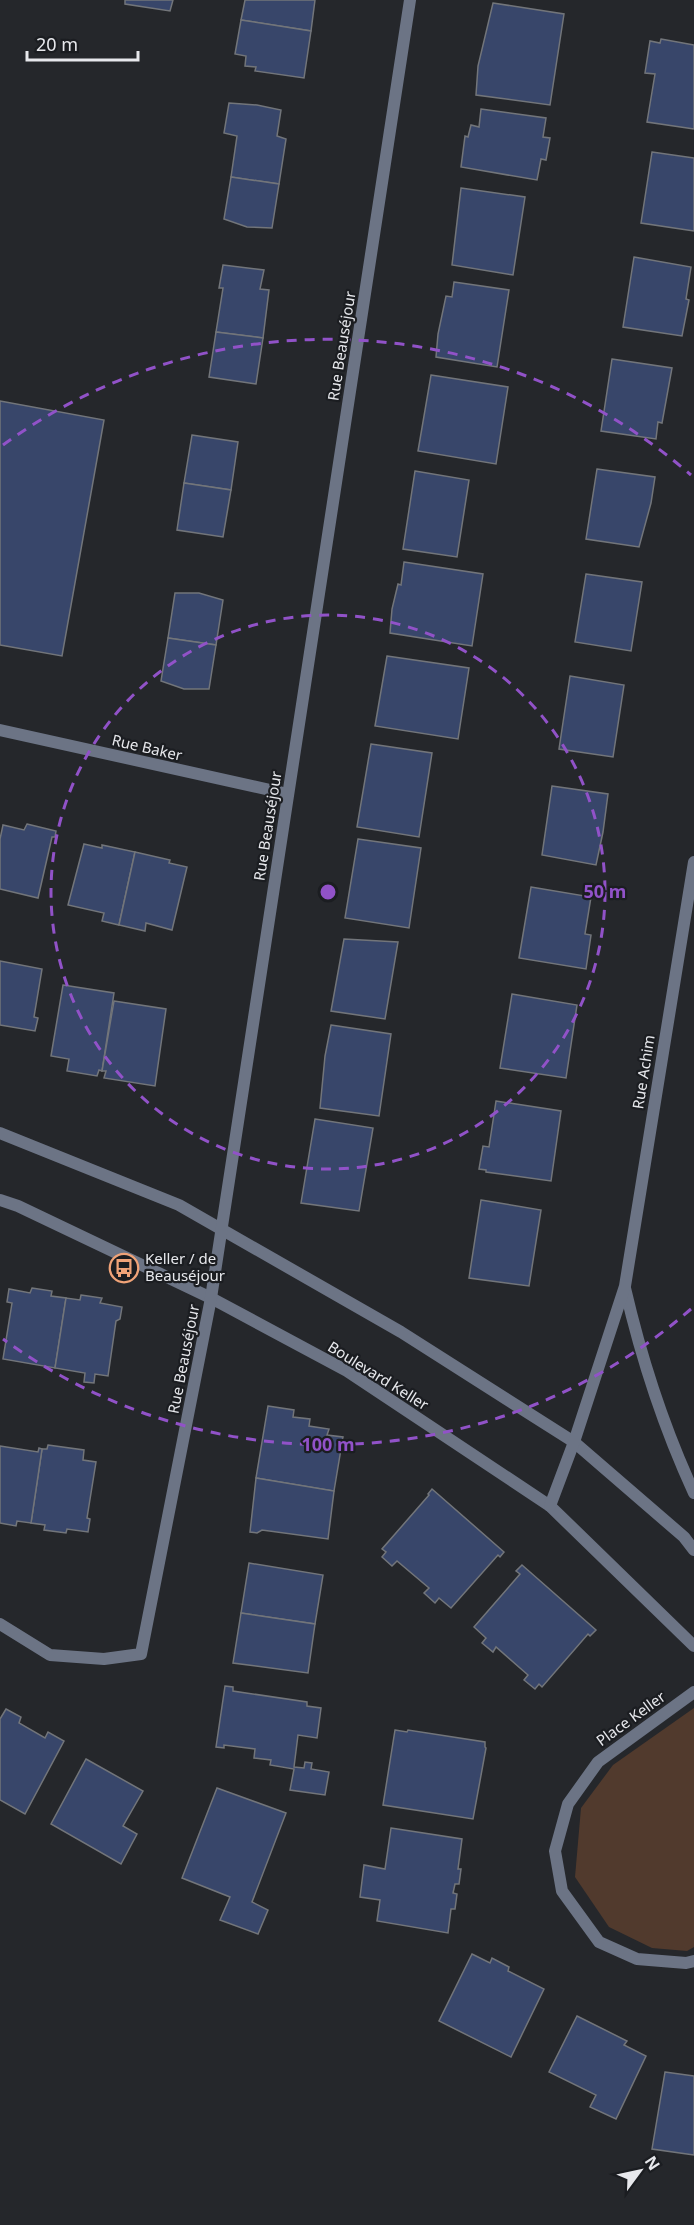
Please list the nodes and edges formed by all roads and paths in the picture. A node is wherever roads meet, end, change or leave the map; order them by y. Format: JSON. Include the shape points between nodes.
{"nodes":[{"id":1,"x":410,"y":0,"type":"edge"},
{"id":2,"x":0,"y":730,"type":"edge"},
{"id":3,"x":288,"y":794,"type":"junction"},
{"id":4,"x":694,"y":862,"type":"edge"},
{"id":5,"x":689,"y":920,"type":"edge"},
{"id":6,"x":0,"y":1133,"type":"edge"},
{"id":7,"x":0,"y":1200,"type":"edge"},
{"id":8,"x":222,"y":1228,"type":"junction"},
{"id":9,"x":625,"y":1286,"type":"junction"},
{"id":10,"x":211,"y":1298,"type":"junction"},
{"id":11,"x":574,"y":1442,"type":"junction"},
{"id":12,"x":694,"y":1493,"type":"edge"},
{"id":13,"x":550,"y":1506,"type":"junction"},
{"id":14,"x":694,"y":1550,"type":"edge"},
{"id":15,"x":0,"y":1624,"type":"edge"},
{"id":16,"x":694,"y":1646,"type":"edge"},
{"id":17,"x":694,"y":1692,"type":"edge"},
{"id":18,"x":694,"y":1961,"type":"edge"}],
"edges":[{"from":1,"to":3,"type":"street","name":"Rue Beauséjour"},
{"from":2,"to":3,"type":"street","name":"Rue Baker"},
{"from":3,"to":8,"type":"street","name":"Rue Beauséjour"},
{"from":4,"to":5,"type":"street","name":"Rue Achim"},
{"from":5,"to":9,"type":"street","name":"Rue Achim"},
{"from":6,"to":8,"type":"street","via":[[179,1205]]},
{"from":7,"to":10,"type":"street","name":"Boulevard Keller"},
{"from":8,"to":10,"type":"street","name":"Rue Beauséjour"},
{"from":8,"to":11,"type":"street","via":[[400,1332]]},
{"from":9,"to":11,"type":"street","name":"Rue Achim"},
{"from":9,"to":12,"type":"street","name":"Rue Achim","via":[[634,1329],[673,1445]]},
{"from":10,"to":13,"type":"street","name":"Boulevard Keller","via":[[347,1371]]},
{"from":10,"to":15,"type":"street","name":"Rue Beauséjour","via":[[141,1654],[104,1659],[50,1655]]},
{"from":11,"to":13,"type":"street","name":"Rue Achim"},
{"from":11,"to":14,"type":"street"},
{"from":13,"to":16,"type":"street","name":"Boulevard Keller"},
{"from":17,"to":18,"type":"street","name":"Place Keller","via":[[598,1762],[568,1804],[555,1851],[562,1892],[599,1942],[637,1959]]}]}
